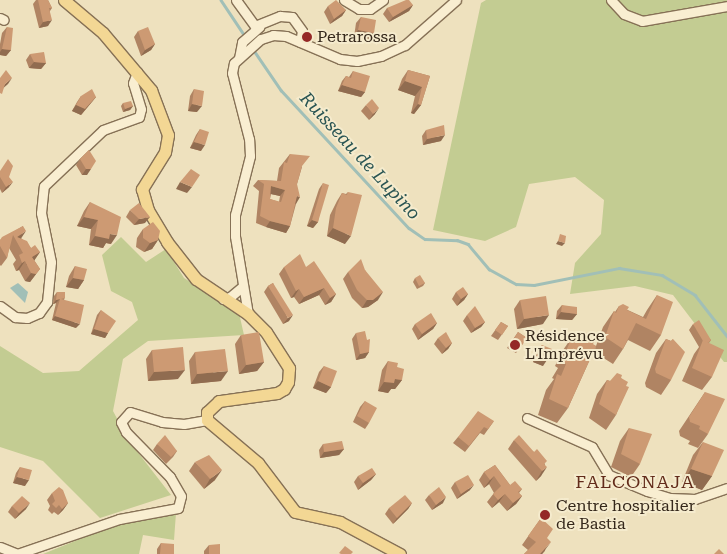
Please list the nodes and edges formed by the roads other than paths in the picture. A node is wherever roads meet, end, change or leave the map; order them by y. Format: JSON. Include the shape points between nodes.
{"nodes":[{"id":1,"x":64,"y":0,"type":"edge"},
{"id":2,"x":236,"y":0,"type":"edge"},
{"id":3,"x":344,"y":0,"type":"edge"},
{"id":4,"x":384,"y":0,"type":"edge"},
{"id":5,"x":456,"y":0,"type":"edge"},
{"id":6,"x":610,"y":0,"type":"edge"},
{"id":7,"x":727,"y":6,"type":"edge"},
{"id":8,"x":259,"y":27,"type":"junction"},
{"id":9,"x":300,"y":42,"type":"junction"},
{"id":10,"x":241,"y":55,"type":"junction"},
{"id":11,"x":137,"y":72,"type":"junction"},
{"id":12,"x":242,"y":287,"type":"junction"},
{"id":13,"x":223,"y":299,"type":"junction"},
{"id":14,"x":0,"y":306,"type":"edge"},
{"id":15,"x":248,"y":314,"type":"junction"},
{"id":16,"x":527,"y":418,"type":"dead end"},
{"id":17,"x":207,"y":420,"type":"junction"},
{"id":18,"x":727,"y":488,"type":"edge"},
{"id":19,"x":0,"y":548,"type":"edge"},
{"id":20,"x":400,"y":554,"type":"edge"}],
"edges":[{"from":1,"to":11,"type":"main road","via":[[103,34]]},
{"from":2,"to":8,"type":"street","via":[[250,23]]},
{"from":3,"to":4,"type":"street","via":[[359,9],[370,9]]},
{"from":5,"to":9,"type":"street","via":[[405,45],[381,56],[357,61],[340,59]]},
{"from":6,"to":7,"type":"street","via":[[624,14],[642,22]]},
{"from":8,"to":9,"type":"street","via":[[280,16],[292,17],[302,31]]},
{"from":8,"to":10,"type":"street","via":[[242,42]]},
{"from":9,"to":10,"type":"street","via":[[273,35],[261,39]]},
{"from":10,"to":12,"type":"street","via":[[232,73],[247,122],[250,156],[235,215],[234,236]]},
{"from":11,"to":13,"type":"main road","via":[[151,90],[168,135],[165,152],[142,189],[148,210],[185,268]]},
{"from":11,"to":14,"type":"street","via":[[133,83],[141,109],[139,117],[103,130],[44,186],[41,213],[51,262],[47,302],[39,313],[27,318],[15,317]]},
{"from":12,"to":13,"type":"street"},
{"from":12,"to":15,"type":"street"},
{"from":13,"to":15,"type":"main road"},
{"from":15,"to":17,"type":"main road","via":[[285,359],[288,382],[278,393],[219,401],[207,412]]},
{"from":16,"to":18,"type":"street","via":[[592,447],[609,475],[647,491],[670,498],[695,499]]},
{"from":17,"to":19,"type":"street","via":[[184,424],[162,422],[130,412],[121,422],[126,432],[170,477],[181,496],[178,508],[119,520],[17,554]]},
{"from":17,"to":20,"type":"main road","via":[[258,463],[295,512],[340,522]]}]}
